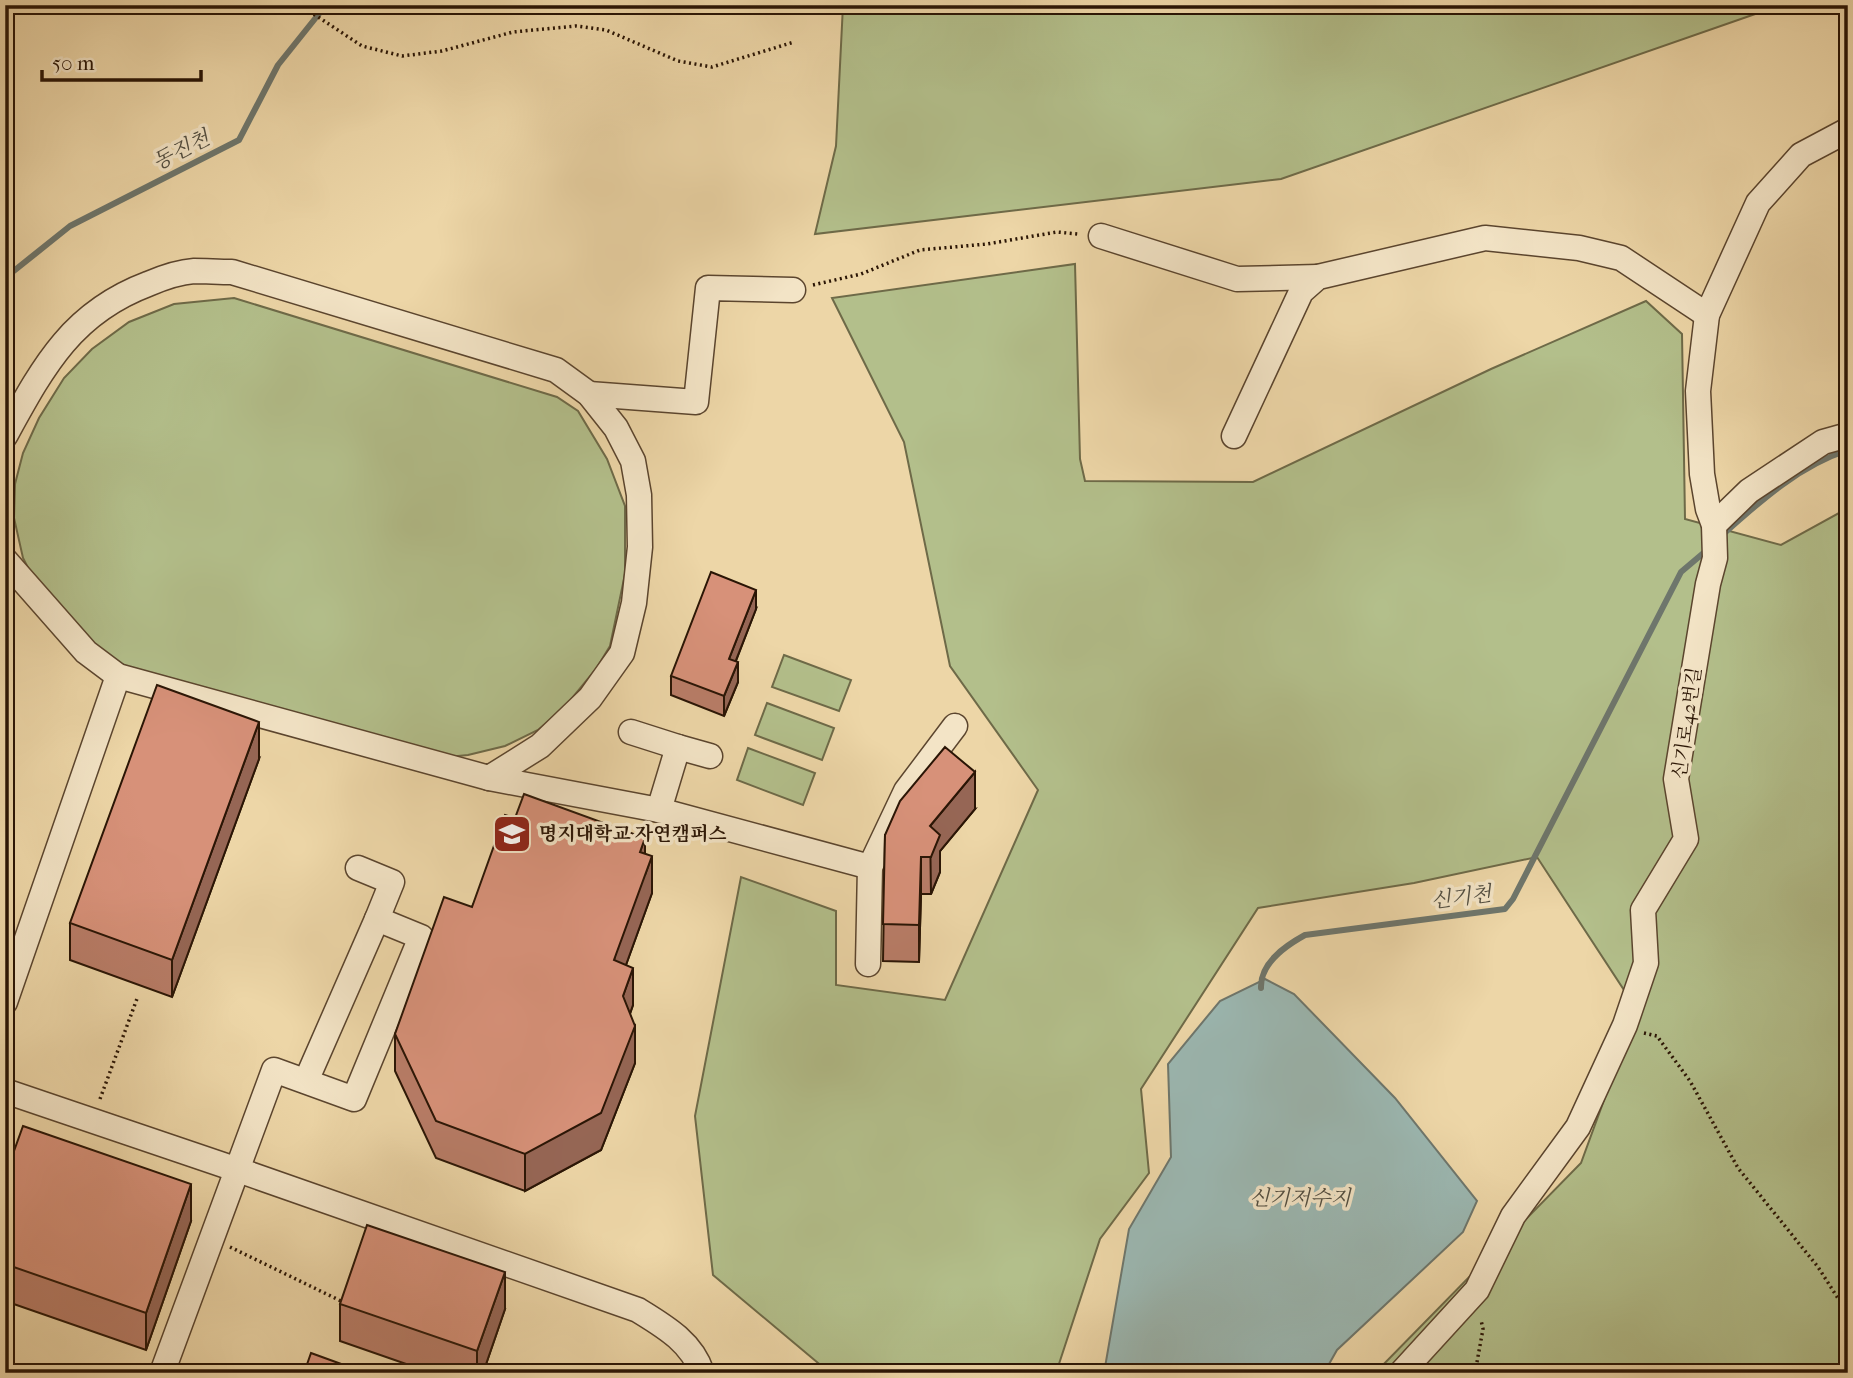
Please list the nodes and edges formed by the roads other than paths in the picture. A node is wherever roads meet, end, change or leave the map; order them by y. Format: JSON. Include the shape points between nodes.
{"nodes":[{"id":1,"x":1848,"y":130,"type":"edge"},
{"id":2,"x":1101,"y":236,"type":"road end"},
{"id":3,"x":1318,"y":277,"type":"junction"},
{"id":4,"x":793,"y":290,"type":"road end"},
{"id":5,"x":1707,"y":315,"type":"junction"},
{"id":6,"x":589,"y":394,"type":"junction"},
{"id":7,"x":5,"y":436,"type":"edge"},
{"id":8,"x":1234,"y":436,"type":"dead end"},
{"id":9,"x":1848,"y":436,"type":"edge"},
{"id":10,"x":1714,"y":525,"type":"junction"},
{"id":11,"x":5,"y":560,"type":"edge"},
{"id":12,"x":118,"y":676,"type":"junction"},
{"id":13,"x":955,"y":726,"type":"dead end"},
{"id":14,"x":631,"y":732,"type":"dead end"},
{"id":15,"x":678,"y":747,"type":"junction"},
{"id":16,"x":710,"y":756,"type":"dead end"},
{"id":17,"x":489,"y":778,"type":"junction"},
{"id":18,"x":659,"y":810,"type":"junction"},
{"id":19,"x":870,"y":867,"type":"junction"},
{"id":20,"x":358,"y":868,"type":"dead end"},
{"id":21,"x":377,"y":919,"type":"junction"},
{"id":22,"x":868,"y":964,"type":"dead end"},
{"id":23,"x":5,"y":1002,"type":"edge"},
{"id":24,"x":306,"y":1081,"type":"junction"},
{"id":25,"x":5,"y":1091,"type":"edge"},
{"id":26,"x":238,"y":1170,"type":"junction"},
{"id":27,"x":162,"y":1373,"type":"edge"},
{"id":28,"x":702,"y":1373,"type":"edge"},
{"id":29,"x":1401,"y":1373,"type":"edge"}],
"edges":[{"from":1,"to":5,"type":"street","name":"신기로42번길","via":[[1801,155],[1758,203]]},
{"from":2,"to":3,"type":"street","via":[[1237,279]]},
{"from":3,"to":5,"type":"street","via":[[1485,237],[1580,248],[1621,258]]},
{"from":3,"to":8,"type":"street","via":[[1301,292]]},
{"from":4,"to":6,"type":"street","via":[[708,288],[696,402]]},
{"from":5,"to":10,"type":"street","name":"신기로42번길","via":[[1698,391],[1702,474]]},
{"from":6,"to":7,"type":"street","via":[[556,370],[232,272],[193,271],[126,292],[83,320],[55,352]]},
{"from":6,"to":17,"type":"street","via":[[616,428],[633,461],[639,495],[634,603],[622,653],[590,698],[540,746]]},
{"from":9,"to":10,"type":"street","via":[[1823,442],[1749,491]]},
{"from":10,"to":29,"type":"street","name":"신기로42번길","via":[[1715,558],[1676,779],[1686,839],[1643,910],[1646,963],[1625,1025],[1578,1127],[1513,1216],[1473,1295]]},
{"from":11,"to":12,"type":"street","via":[[86,652]]},
{"from":12,"to":17,"type":"street"},
{"from":12,"to":23,"type":"street"},
{"from":13,"to":19,"type":"street","via":[[906,791]]},
{"from":14,"to":15,"type":"street"},
{"from":15,"to":16,"type":"street"},
{"from":15,"to":18,"type":"street"},
{"from":17,"to":18,"type":"street"},
{"from":18,"to":19,"type":"street"},
{"from":19,"to":22,"type":"street"},
{"from":20,"to":21,"type":"street","via":[[392,882]]},
{"from":21,"to":24,"type":"street"},
{"from":21,"to":24,"type":"street","via":[[421,937],[354,1099]]},
{"from":24,"to":26,"type":"street","via":[[274,1070]]},
{"from":25,"to":26,"type":"street"},
{"from":26,"to":27,"type":"street"},
{"from":26,"to":28,"type":"street","via":[[638,1310],[675,1332],[699,1362]]}]}
